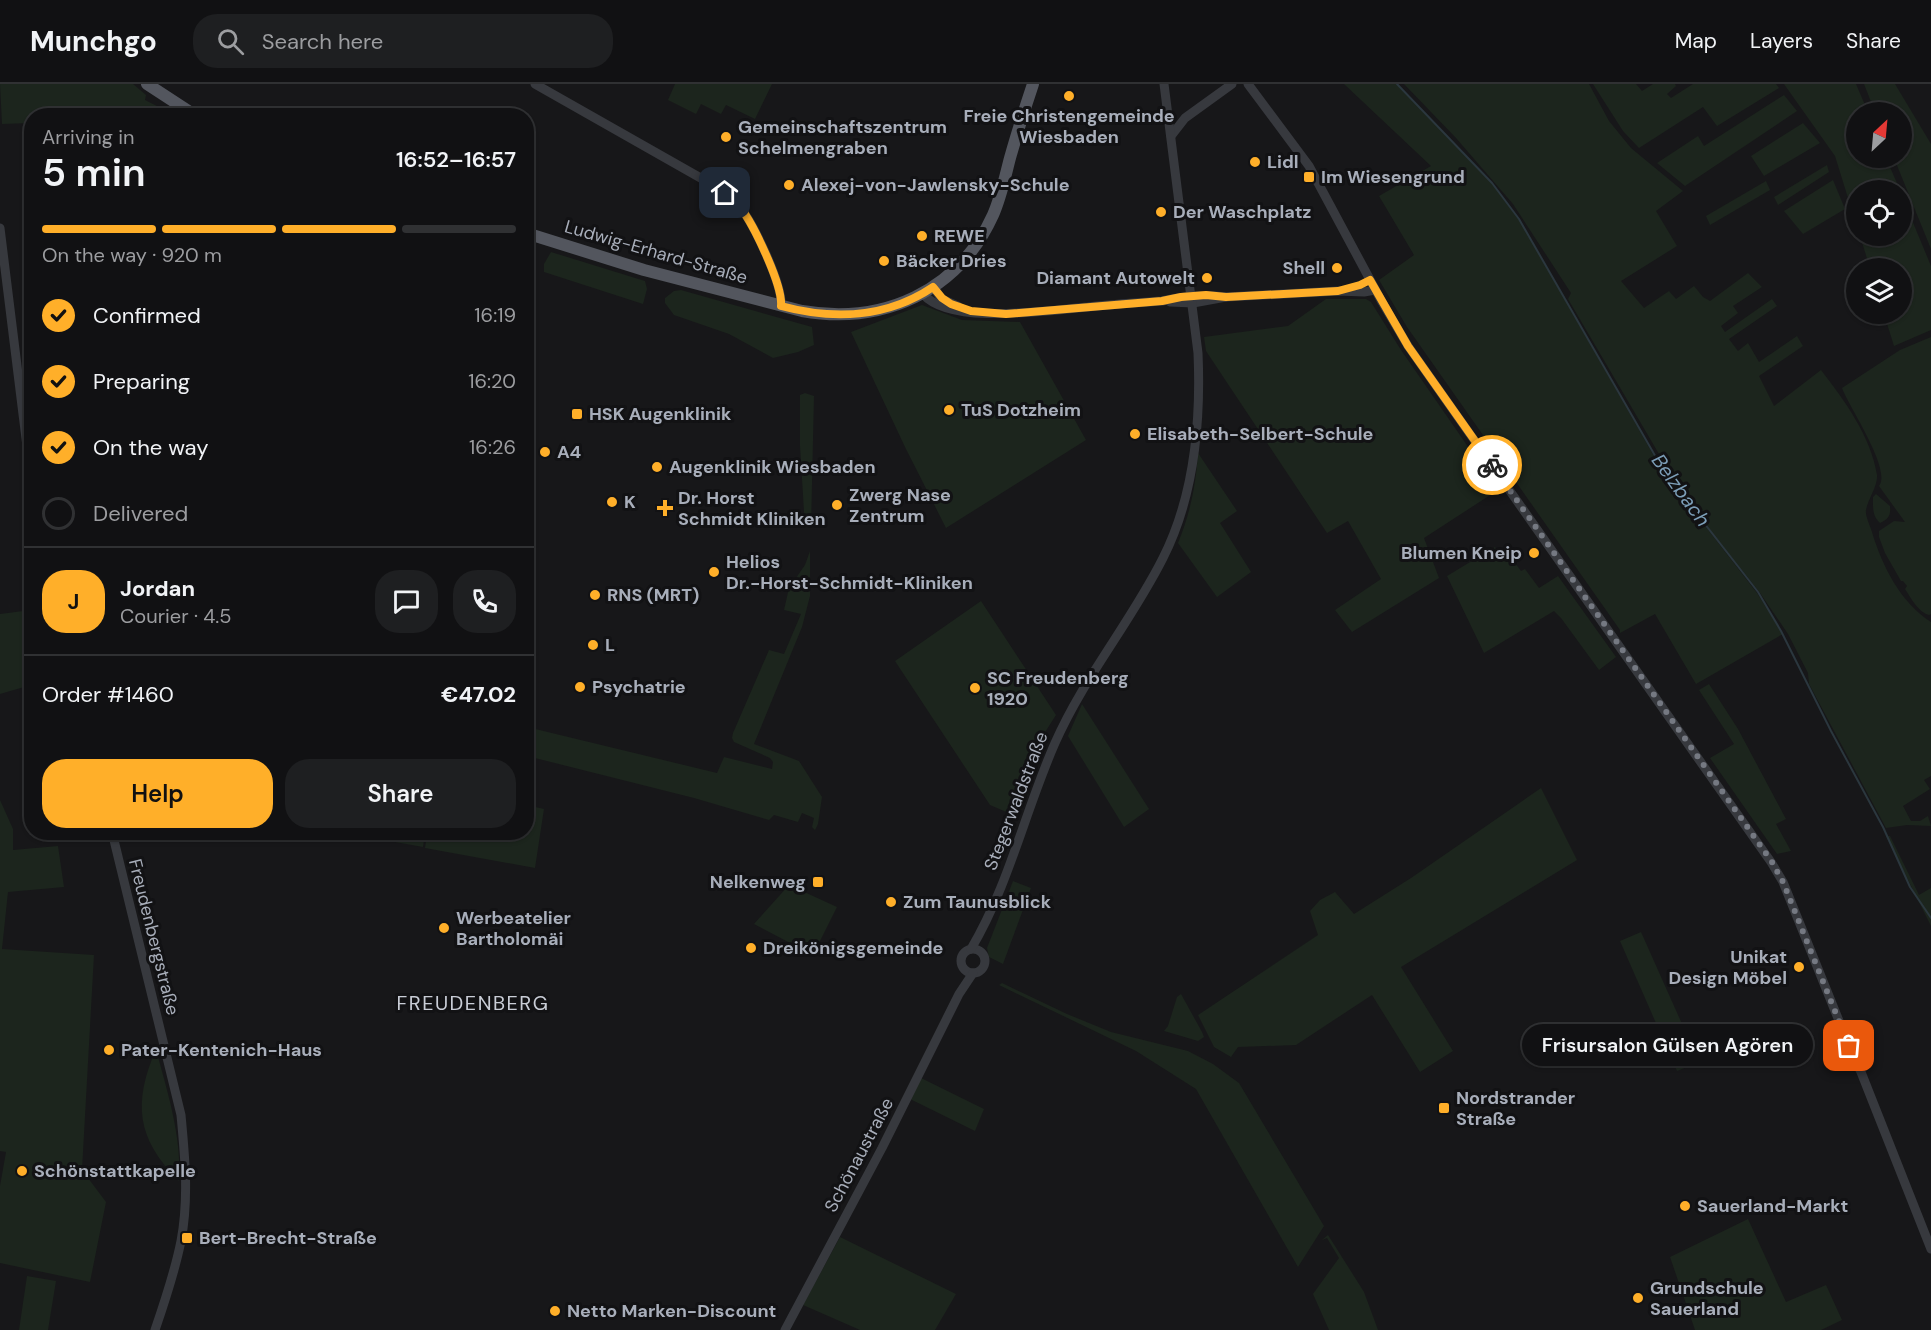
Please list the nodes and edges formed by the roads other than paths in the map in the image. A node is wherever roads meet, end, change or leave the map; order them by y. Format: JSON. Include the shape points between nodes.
{"nodes":[{"id":1,"x":147,"y":84,"type":"edge"},
{"id":2,"x":535,"y":84,"type":"edge"},
{"id":3,"x":1034,"y":84,"type":"edge"},
{"id":4,"x":1164,"y":84,"type":"edge"},
{"id":5,"x":1248,"y":84,"type":"edge"},
{"id":6,"x":1228,"y":85,"type":"edge"},
{"id":7,"x":1167,"y":105,"type":"junction"},
{"id":8,"x":184,"y":108,"type":"edge"},
{"id":9,"x":1191,"y":114,"type":"junction"},
{"id":10,"x":1171,"y":136,"type":"junction"},
{"id":11,"x":0,"y":228,"type":"edge"},
{"id":12,"x":534,"y":236,"type":"edge"},
{"id":13,"x":1370,"y":280,"type":"junction"},
{"id":14,"x":928,"y":290,"type":"junction"},
{"id":15,"x":1375,"y":290,"type":"junction"},
{"id":16,"x":1338,"y":291,"type":"junction"},
{"id":17,"x":1193,"y":300,"type":"junction"},
{"id":18,"x":776,"y":304,"type":"junction"},
{"id":19,"x":24,"y":422,"type":"edge"},
{"id":20,"x":114,"y":840,"type":"edge"},
{"id":21,"x":976,"y":950,"type":"junction"},
{"id":22,"x":968,"y":971,"type":"junction"},
{"id":23,"x":1931,"y":1250,"type":"edge"},
{"id":24,"x":155,"y":1330,"type":"edge"},
{"id":25,"x":785,"y":1330,"type":"edge"}],
"edges":[{"from":1,"to":8,"type":"main road"},
{"from":2,"to":18,"type":"street","via":[[725,193],[745,213],[764,253],[773,276]]},
{"from":3,"to":14,"type":"main road","name":"Ludwig-Erhard-Straße","via":[[993,214],[968,255]]},
{"from":4,"to":7,"type":"street","name":"Stegerwaldstraße"},
{"from":5,"to":13,"type":"street","via":[[1309,166]]},
{"from":6,"to":9,"type":"street"},
{"from":7,"to":9,"type":"street","via":[[1175,112]]},
{"from":7,"to":10,"type":"street","name":"Stegerwaldstraße"},
{"from":9,"to":10,"type":"street"},
{"from":10,"to":17,"type":"street","name":"Stegerwaldstraße"},
{"from":11,"to":19,"type":"street"},
{"from":12,"to":18,"type":"main road","name":"Ludwig-Erhard-Straße","via":[[644,270]]},
{"from":13,"to":15,"type":"street"},
{"from":13,"to":16,"type":"street"},
{"from":14,"to":17,"type":"street","via":[[931,302],[938,305],[1006,314]]},
{"from":14,"to":18,"type":"main road","name":"Ludwig-Erhard-Straße","via":[[888,308],[847,315],[819,314]]},
{"from":15,"to":16,"type":"street"},
{"from":15,"to":23,"type":"street","via":[[1408,346],[1772,862]]},
{"from":16,"to":17,"type":"street","via":[[1209,295]]},
{"from":17,"to":21,"type":"street","name":"Stegerwaldstraße","via":[[1200,381],[1192,465],[1182,512],[1163,559],[1062,727]]},
{"from":20,"to":24,"type":"street","name":"Freudenbergstraße","via":[[181,1115],[184,1146],[186,1190],[181,1239]]},
{"from":21,"to":22,"type":"street","name":"Stegerwaldstraße","via":[[962,956],[961,963]]},
{"from":21,"to":22,"type":"street","name":"Stegerwaldstraße","via":[[985,957],[985,964],[981,971]]},
{"from":22,"to":25,"type":"street","name":"Schönaustraße","via":[[882,1148]]}]}
